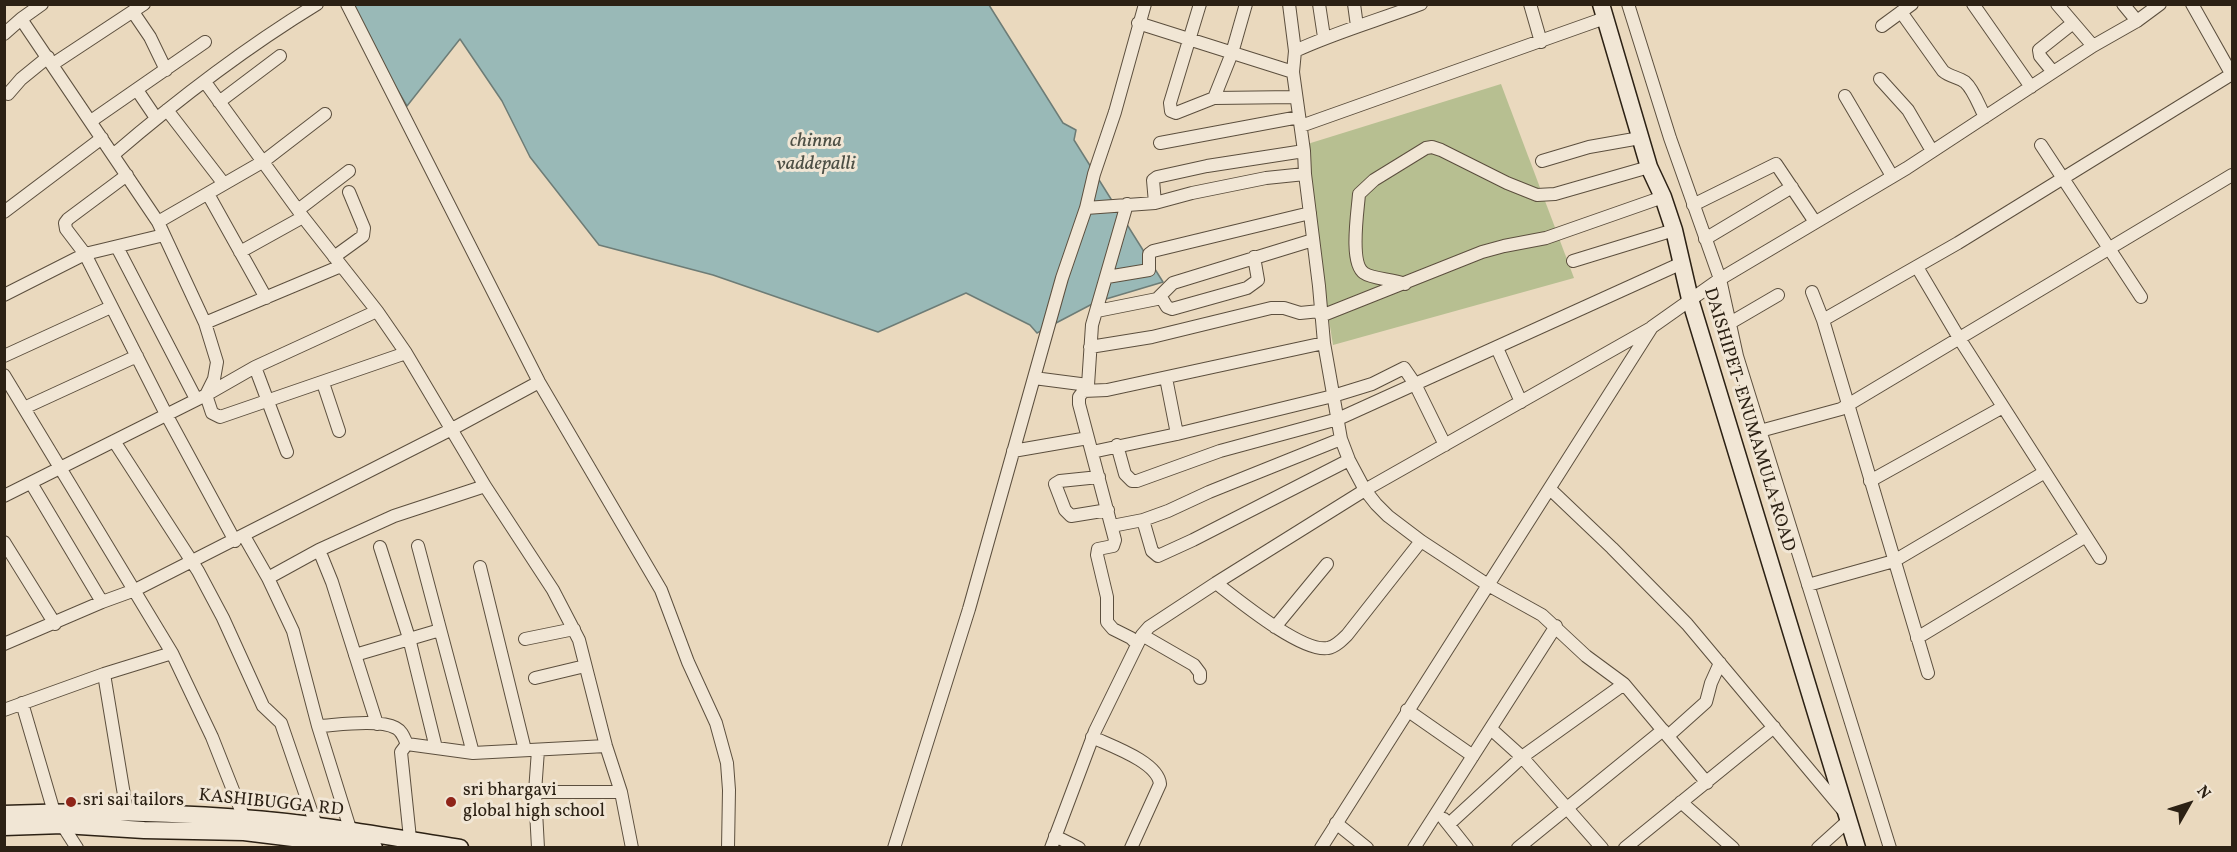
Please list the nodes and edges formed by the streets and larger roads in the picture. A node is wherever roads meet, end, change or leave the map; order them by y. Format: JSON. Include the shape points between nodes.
{"nodes":[{"id":1,"x":42,"y":4,"type":"edge"},
{"id":2,"x":144,"y":4,"type":"edge"},
{"id":3,"x":317,"y":4,"type":"edge"},
{"id":4,"x":346,"y":4,"type":"edge"},
{"id":5,"x":1145,"y":4,"type":"edge"},
{"id":6,"x":1200,"y":4,"type":"edge"},
{"id":7,"x":1246,"y":4,"type":"edge"},
{"id":8,"x":1289,"y":4,"type":"edge"},
{"id":9,"x":1319,"y":4,"type":"edge"},
{"id":10,"x":1354,"y":4,"type":"edge"},
{"id":11,"x":1421,"y":4,"type":"edge"},
{"id":12,"x":1530,"y":4,"type":"edge"},
{"id":13,"x":1629,"y":4,"type":"edge"},
{"id":14,"x":1973,"y":4,"type":"edge"},
{"id":15,"x":2057,"y":4,"type":"edge"},
{"id":16,"x":2123,"y":4,"type":"edge"},
{"id":17,"x":2160,"y":4,"type":"edge"},
{"id":18,"x":2192,"y":4,"type":"edge"},
{"id":19,"x":1906,"y":8,"type":"edge"},
{"id":20,"x":1603,"y":11,"type":"edge"},
{"id":21,"x":133,"y":12,"type":"junction"},
{"id":22,"x":21,"y":19,"type":"junction"},
{"id":23,"x":2137,"y":21,"type":"junction"},
{"id":24,"x":1138,"y":22,"type":"junction"},
{"id":25,"x":2073,"y":23,"type":"junction"},
{"id":26,"x":1357,"y":26,"type":"junction"},
{"id":27,"x":1882,"y":26,"type":"dead end"},
{"id":28,"x":4,"y":34,"type":"edge"},
{"id":29,"x":1324,"y":37,"type":"junction"},
{"id":30,"x":1190,"y":38,"type":"junction"},
{"id":31,"x":205,"y":42,"type":"dead end"},
{"id":32,"x":1541,"y":42,"type":"junction"},
{"id":33,"x":2093,"y":46,"type":"junction"},
{"id":34,"x":1295,"y":51,"type":"junction"},
{"id":35,"x":1232,"y":53,"type":"junction"},
{"id":36,"x":280,"y":56,"type":"dead end"},
{"id":37,"x":50,"y":60,"type":"junction"},
{"id":38,"x":166,"y":70,"type":"junction"},
{"id":39,"x":1293,"y":72,"type":"junction"},
{"id":40,"x":2053,"y":72,"type":"junction"},
{"id":41,"x":2232,"y":74,"type":"edge"},
{"id":42,"x":1880,"y":79,"type":"dead end"},
{"id":43,"x":205,"y":82,"type":"junction"},
{"id":44,"x":2031,"y":87,"type":"junction"},
{"id":45,"x":137,"y":90,"type":"junction"},
{"id":46,"x":8,"y":94,"type":"dead end"},
{"id":47,"x":1845,"y":96,"type":"dead end"},
{"id":48,"x":1296,"y":97,"type":"junction"},
{"id":49,"x":1214,"y":98,"type":"junction"},
{"id":50,"x":219,"y":102,"type":"junction"},
{"id":51,"x":167,"y":110,"type":"junction"},
{"id":52,"x":325,"y":114,"type":"dead end"},
{"id":53,"x":1985,"y":117,"type":"junction"},
{"id":54,"x":156,"y":118,"type":"junction"},
{"id":55,"x":91,"y":121,"type":"junction"},
{"id":56,"x":1300,"y":121,"type":"junction"},
{"id":57,"x":102,"y":138,"type":"junction"},
{"id":58,"x":1640,"y":138,"type":"junction"},
{"id":59,"x":1160,"y":143,"type":"dead end"},
{"id":60,"x":2041,"y":145,"type":"dead end"},
{"id":61,"x":1304,"y":151,"type":"junction"},
{"id":62,"x":1932,"y":151,"type":"junction"},
{"id":63,"x":113,"y":155,"type":"junction"},
{"id":64,"x":264,"y":161,"type":"junction"},
{"id":65,"x":1542,"y":161,"type":"dead end"},
{"id":66,"x":1648,"y":167,"type":"junction"},
{"id":67,"x":349,"y":171,"type":"dead end"},
{"id":68,"x":1305,"y":174,"type":"junction"},
{"id":69,"x":127,"y":175,"type":"junction"},
{"id":70,"x":2232,"y":175,"type":"edge"},
{"id":71,"x":1892,"y":177,"type":"junction"},
{"id":72,"x":2063,"y":177,"type":"junction"},
{"id":73,"x":224,"y":184,"type":"junction"},
{"id":74,"x":1792,"y":187,"type":"junction"},
{"id":75,"x":349,"y":192,"type":"dead end"},
{"id":76,"x":208,"y":194,"type":"junction"},
{"id":77,"x":1664,"y":197,"type":"junction"},
{"id":78,"x":1155,"y":203,"type":"junction"},
{"id":79,"x":1127,"y":204,"type":"junction"},
{"id":80,"x":1693,"y":205,"type":"junction"},
{"id":81,"x":1086,"y":208,"type":"junction"},
{"id":82,"x":4,"y":212,"type":"edge"},
{"id":83,"x":1310,"y":213,"type":"junction"},
{"id":84,"x":301,"y":214,"type":"junction"},
{"id":85,"x":158,"y":222,"type":"junction"},
{"id":86,"x":1815,"y":222,"type":"junction"},
{"id":87,"x":1674,"y":230,"type":"junction"},
{"id":88,"x":164,"y":236,"type":"junction"},
{"id":89,"x":1705,"y":239,"type":"junction"},
{"id":90,"x":1313,"y":240,"type":"junction"},
{"id":91,"x":117,"y":247,"type":"junction"},
{"id":92,"x":2110,"y":248,"type":"junction"},
{"id":93,"x":240,"y":252,"type":"junction"},
{"id":94,"x":85,"y":254,"type":"junction"},
{"id":95,"x":1254,"y":257,"type":"junction"},
{"id":96,"x":1573,"y":261,"type":"dead end"},
{"id":97,"x":337,"y":262,"type":"junction"},
{"id":98,"x":1682,"y":263,"type":"junction"},
{"id":99,"x":1917,"y":267,"type":"junction"},
{"id":100,"x":1107,"y":277,"type":"junction"},
{"id":101,"x":1719,"y":279,"type":"junction"},
{"id":102,"x":1405,"y":284,"type":"junction"},
{"id":103,"x":1812,"y":292,"type":"dead end"},
{"id":104,"x":4,"y":295,"type":"edge"},
{"id":105,"x":1778,"y":295,"type":"dead end"},
{"id":106,"x":1161,"y":297,"type":"junction"},
{"id":107,"x":2140,"y":297,"type":"dead end"},
{"id":108,"x":266,"y":298,"type":"junction"},
{"id":109,"x":1690,"y":299,"type":"junction"},
{"id":110,"x":111,"y":307,"type":"junction"},
{"id":111,"x":377,"y":311,"type":"junction"},
{"id":112,"x":1097,"y":311,"type":"junction"},
{"id":113,"x":1321,"y":313,"type":"junction"},
{"id":114,"x":1823,"y":320,"type":"junction"},
{"id":115,"x":205,"y":323,"type":"junction"},
{"id":116,"x":1730,"y":323,"type":"junction"},
{"id":117,"x":1652,"y":327,"type":"junction"},
{"id":118,"x":1959,"y":338,"type":"junction"},
{"id":119,"x":1324,"y":343,"type":"junction"},
{"id":120,"x":1090,"y":347,"type":"junction"},
{"id":121,"x":1497,"y":348,"type":"junction"},
{"id":122,"x":406,"y":353,"type":"junction"},
{"id":123,"x":4,"y":356,"type":"edge"},
{"id":124,"x":137,"y":356,"type":"junction"},
{"id":125,"x":255,"y":367,"type":"junction"},
{"id":126,"x":4,"y":375,"type":"edge"},
{"id":127,"x":1034,"y":378,"type":"junction"},
{"id":128,"x":1166,"y":378,"type":"junction"},
{"id":129,"x":538,"y":382,"type":"junction"},
{"id":130,"x":322,"y":383,"type":"junction"},
{"id":131,"x":1415,"y":384,"type":"junction"},
{"id":132,"x":1085,"y":388,"type":"junction"},
{"id":133,"x":1334,"y":396,"type":"junction"},
{"id":134,"x":201,"y":397,"type":"junction"},
{"id":135,"x":267,"y":399,"type":"junction"},
{"id":136,"x":1521,"y":402,"type":"junction"},
{"id":137,"x":1848,"y":405,"type":"junction"},
{"id":138,"x":2003,"y":406,"type":"junction"},
{"id":139,"x":24,"y":408,"type":"junction"},
{"id":140,"x":166,"y":414,"type":"junction"},
{"id":141,"x":1338,"y":419,"type":"junction"},
{"id":142,"x":452,"y":429,"type":"junction"},
{"id":143,"x":339,"y":431,"type":"dead end"},
{"id":144,"x":1760,"y":431,"type":"junction"},
{"id":145,"x":1177,"y":434,"type":"junction"},
{"id":146,"x":1088,"y":438,"type":"junction"},
{"id":147,"x":1341,"y":439,"type":"junction"},
{"id":148,"x":114,"y":441,"type":"junction"},
{"id":149,"x":1117,"y":445,"type":"junction"},
{"id":150,"x":1445,"y":445,"type":"junction"},
{"id":151,"x":1013,"y":451,"type":"junction"},
{"id":152,"x":287,"y":452,"type":"dead end"},
{"id":153,"x":1092,"y":452,"type":"junction"},
{"id":154,"x":1349,"y":460,"type":"junction"},
{"id":155,"x":61,"y":469,"type":"junction"},
{"id":156,"x":2045,"y":472,"type":"junction"},
{"id":157,"x":1099,"y":477,"type":"junction"},
{"id":158,"x":1870,"y":481,"type":"junction"},
{"id":159,"x":31,"y":483,"type":"junction"},
{"id":160,"x":485,"y":486,"type":"junction"},
{"id":161,"x":1550,"y":489,"type":"junction"},
{"id":162,"x":1365,"y":490,"type":"junction"},
{"id":163,"x":4,"y":496,"type":"edge"},
{"id":164,"x":1108,"y":510,"type":"junction"},
{"id":165,"x":1143,"y":520,"type":"junction"},
{"id":166,"x":1112,"y":526,"type":"junction"},
{"id":167,"x":2086,"y":536,"type":"junction"},
{"id":168,"x":240,"y":538,"type":"junction"},
{"id":169,"x":4,"y":542,"type":"edge"},
{"id":170,"x":1421,"y":542,"type":"junction"},
{"id":171,"x":418,"y":546,"type":"dead end"},
{"id":172,"x":380,"y":547,"type":"dead end"},
{"id":173,"x":319,"y":550,"type":"junction"},
{"id":174,"x":2100,"y":558,"type":"dead end"},
{"id":175,"x":191,"y":560,"type":"junction"},
{"id":176,"x":1894,"y":561,"type":"junction"},
{"id":177,"x":1328,"y":564,"type":"dead end"},
{"id":178,"x":480,"y":567,"type":"dead end"},
{"id":179,"x":268,"y":578,"type":"junction"},
{"id":180,"x":1216,"y":583,"type":"junction"},
{"id":181,"x":1488,"y":585,"type":"junction"},
{"id":182,"x":1808,"y":585,"type":"junction"},
{"id":183,"x":135,"y":590,"type":"junction"},
{"id":184,"x":102,"y":602,"type":"junction"},
{"id":185,"x":55,"y":624,"type":"junction"},
{"id":186,"x":1556,"y":626,"type":"junction"},
{"id":187,"x":1275,"y":627,"type":"junction"},
{"id":188,"x":574,"y":629,"type":"junction"},
{"id":189,"x":440,"y":630,"type":"junction"},
{"id":190,"x":409,"y":638,"type":"junction"},
{"id":191,"x":1917,"y":638,"type":"junction"},
{"id":192,"x":525,"y":639,"type":"dead end"},
{"id":193,"x":1139,"y":640,"type":"junction"},
{"id":194,"x":4,"y":644,"type":"edge"},
{"id":195,"x":172,"y":653,"type":"junction"},
{"id":196,"x":355,"y":654,"type":"junction"},
{"id":197,"x":1720,"y":663,"type":"junction"},
{"id":198,"x":585,"y":666,"type":"junction"},
{"id":199,"x":1928,"y":673,"type":"dead end"},
{"id":200,"x":104,"y":674,"type":"junction"},
{"id":201,"x":535,"y":678,"type":"dead end"},
{"id":202,"x":1200,"y":678,"type":"dead end"},
{"id":203,"x":1624,"y":684,"type":"junction"},
{"id":204,"x":22,"y":703,"type":"junction"},
{"id":205,"x":4,"y":710,"type":"edge"},
{"id":206,"x":1407,"y":710,"type":"junction"},
{"id":207,"x":377,"y":724,"type":"junction"},
{"id":208,"x":318,"y":726,"type":"junction"},
{"id":209,"x":1774,"y":727,"type":"junction"},
{"id":210,"x":1491,"y":729,"type":"junction"},
{"id":211,"x":1665,"y":733,"type":"junction"},
{"id":212,"x":1092,"y":736,"type":"junction"},
{"id":213,"x":407,"y":744,"type":"junction"},
{"id":214,"x":606,"y":746,"type":"junction"},
{"id":215,"x":436,"y":748,"type":"junction"},
{"id":216,"x":525,"y":750,"type":"junction"},
{"id":217,"x":538,"y":750,"type":"junction"},
{"id":218,"x":473,"y":753,"type":"junction"},
{"id":219,"x":1473,"y":756,"type":"junction"},
{"id":220,"x":1522,"y":757,"type":"junction"},
{"id":221,"x":1707,"y":783,"type":"junction"},
{"id":222,"x":535,"y":792,"type":"junction"},
{"id":223,"x":621,"y":792,"type":"junction"},
{"id":224,"x":1681,"y":801,"type":"junction"},
{"id":225,"x":1568,"y":809,"type":"junction"},
{"id":226,"x":1437,"y":811,"type":"junction"},
{"id":227,"x":127,"y":813,"type":"junction"},
{"id":228,"x":4,"y":814,"type":"edge"},
{"id":229,"x":1848,"y":817,"type":"junction"},
{"id":230,"x":59,"y":818,"type":"junction"},
{"id":231,"x":1335,"y":823,"type":"junction"},
{"id":232,"x":1449,"y":824,"type":"junction"},
{"id":233,"x":244,"y":825,"type":"junction"},
{"id":234,"x":316,"y":826,"type":"junction"},
{"id":235,"x":4,"y":827,"type":"edge"},
{"id":236,"x":353,"y":839,"type":"junction"},
{"id":237,"x":1053,"y":842,"type":"edge"},
{"id":238,"x":326,"y":844,"type":"edge"},
{"id":239,"x":410,"y":844,"type":"edge"},
{"id":240,"x":373,"y":847,"type":"edge"},
{"id":241,"x":77,"y":848,"type":"edge"},
{"id":242,"x":460,"y":848,"type":"edge"},
{"id":243,"x":538,"y":848,"type":"edge"},
{"id":244,"x":632,"y":848,"type":"edge"},
{"id":245,"x":728,"y":848,"type":"edge"},
{"id":246,"x":894,"y":848,"type":"edge"},
{"id":247,"x":1079,"y":848,"type":"edge"},
{"id":248,"x":1131,"y":848,"type":"edge"},
{"id":249,"x":1321,"y":848,"type":"edge"},
{"id":250,"x":1367,"y":848,"type":"edge"},
{"id":251,"x":1414,"y":848,"type":"edge"},
{"id":252,"x":1467,"y":848,"type":"edge"},
{"id":253,"x":1518,"y":848,"type":"edge"},
{"id":254,"x":1602,"y":848,"type":"edge"},
{"id":255,"x":1625,"y":848,"type":"edge"},
{"id":256,"x":1733,"y":848,"type":"edge"},
{"id":257,"x":1818,"y":848,"type":"edge"},
{"id":258,"x":1857,"y":848,"type":"edge"},
{"id":259,"x":1890,"y":848,"type":"edge"}],
"edges":[{"from":1,"to":22,"type":"street"},
{"from":2,"to":21,"type":"street"},
{"from":3,"to":43,"type":"street"},
{"from":4,"to":129,"type":"street"},
{"from":5,"to":24,"type":"street"},
{"from":6,"to":30,"type":"street"},
{"from":7,"to":35,"type":"street"},
{"from":8,"to":34,"type":"street"},
{"from":9,"to":29,"type":"street"},
{"from":10,"to":26,"type":"street"},
{"from":11,"to":26,"type":"street"},
{"from":12,"to":32,"type":"street"},
{"from":13,"to":80,"type":"street"},
{"from":14,"to":44,"type":"street"},
{"from":15,"to":25,"type":"street"},
{"from":16,"to":23,"type":"street"},
{"from":17,"to":23,"type":"street"},
{"from":18,"to":41,"type":"street"},
{"from":19,"to":27,"type":"street"},
{"from":19,"to":53,"type":"street","via":[[1943,70],[1969,87]]},
{"from":20,"to":32,"type":"street"},
{"from":20,"to":58,"type":"street","name":"DAISHIPET- ENUMAMULA ROAD"},
{"from":21,"to":37,"type":"street"},
{"from":21,"to":38,"type":"street"},
{"from":22,"to":28,"type":"street"},
{"from":22,"to":37,"type":"street"},
{"from":23,"to":33,"type":"street"},
{"from":24,"to":30,"type":"street"},
{"from":24,"to":81,"type":"street"},
{"from":25,"to":33,"type":"street"},
{"from":25,"to":40,"type":"street","via":[[2039,50]]},
{"from":26,"to":29,"type":"street"},
{"from":29,"to":34,"type":"street"},
{"from":30,"to":35,"type":"street"},
{"from":30,"to":49,"type":"street","via":[[1171,111],[1176,113]]},
{"from":31,"to":38,"type":"street"},
{"from":32,"to":56,"type":"street"},
{"from":33,"to":40,"type":"street"},
{"from":34,"to":39,"type":"street"},
{"from":35,"to":39,"type":"street"},
{"from":35,"to":49,"type":"street"},
{"from":36,"to":50,"type":"street"},
{"from":37,"to":46,"type":"street","via":[[21,79]]},
{"from":37,"to":55,"type":"street"},
{"from":38,"to":45,"type":"street"},
{"from":39,"to":48,"type":"street"},
{"from":40,"to":44,"type":"street"},
{"from":41,"to":72,"type":"street"},
{"from":42,"to":62,"type":"street","via":[[1908,111]]},
{"from":43,"to":50,"type":"street"},
{"from":43,"to":51,"type":"street"},
{"from":44,"to":53,"type":"street"},
{"from":45,"to":54,"type":"street"},
{"from":45,"to":55,"type":"street"},
{"from":47,"to":71,"type":"street"},
{"from":48,"to":49,"type":"street"},
{"from":48,"to":56,"type":"street"},
{"from":50,"to":64,"type":"street"},
{"from":51,"to":54,"type":"street"},
{"from":51,"to":73,"type":"street"},
{"from":52,"to":64,"type":"street"},
{"from":53,"to":62,"type":"street"},
{"from":54,"to":63,"type":"street"},
{"from":55,"to":57,"type":"street"},
{"from":56,"to":59,"type":"street"},
{"from":56,"to":61,"type":"street"},
{"from":57,"to":63,"type":"street"},
{"from":57,"to":82,"type":"street"},
{"from":58,"to":65,"type":"street"},
{"from":58,"to":66,"type":"street","name":"DAISHIPET- ENUMAMULA ROAD"},
{"from":60,"to":72,"type":"street"},
{"from":61,"to":68,"type":"street"},
{"from":61,"to":78,"type":"street","via":[[1157,177],[1153,180]]},
{"from":62,"to":71,"type":"street"},
{"from":63,"to":69,"type":"street"},
{"from":64,"to":73,"type":"street"},
{"from":64,"to":84,"type":"street"},
{"from":66,"to":77,"type":"street","name":"DAISHIPET- ENUMAMULA ROAD"},
{"from":66,"to":102,"type":"street","via":[[1555,194],[1537,195],[1441,150],[1426,148],[1374,180],[1359,194],[1355,254],[1358,266],[1364,273]]},
{"from":67,"to":84,"type":"street"},
{"from":68,"to":78,"type":"street","via":[[1266,178]]},
{"from":68,"to":83,"type":"street"},
{"from":69,"to":85,"type":"street"},
{"from":69,"to":94,"type":"street","via":[[65,223]]},
{"from":70,"to":92,"type":"street"},
{"from":71,"to":86,"type":"street"},
{"from":72,"to":92,"type":"street"},
{"from":72,"to":99,"type":"street"},
{"from":73,"to":76,"type":"street"},
{"from":74,"to":80,"type":"street","via":[[1774,164]]},
{"from":74,"to":86,"type":"street"},
{"from":74,"to":89,"type":"street"},
{"from":75,"to":97,"type":"street","via":[[364,228],[363,236]]},
{"from":76,"to":85,"type":"street"},
{"from":76,"to":93,"type":"street"},
{"from":77,"to":87,"type":"street","name":"DAISHIPET- ENUMAMULA ROAD"},
{"from":77,"to":102,"type":"street","via":[[1546,238],[1482,252]]},
{"from":78,"to":79,"type":"street"},
{"from":79,"to":81,"type":"street"},
{"from":79,"to":100,"type":"street"},
{"from":80,"to":89,"type":"street"},
{"from":81,"to":127,"type":"street"},
{"from":83,"to":90,"type":"street"},
{"from":83,"to":100,"type":"street","via":[[1153,252],[1149,254],[1149,270]]},
{"from":84,"to":93,"type":"street"},
{"from":84,"to":97,"type":"street"},
{"from":85,"to":88,"type":"street"},
{"from":86,"to":101,"type":"street"},
{"from":87,"to":96,"type":"street"},
{"from":87,"to":98,"type":"street","name":"DAISHIPET- ENUMAMULA ROAD"},
{"from":88,"to":91,"type":"street"},
{"from":88,"to":115,"type":"street"},
{"from":89,"to":101,"type":"street"},
{"from":90,"to":95,"type":"street"},
{"from":90,"to":113,"type":"street"},
{"from":91,"to":94,"type":"street"},
{"from":91,"to":134,"type":"street"},
{"from":92,"to":107,"type":"street"},
{"from":92,"to":118,"type":"street"},
{"from":93,"to":108,"type":"street"},
{"from":94,"to":104,"type":"street"},
{"from":94,"to":110,"type":"street"},
{"from":95,"to":106,"type":"street","via":[[1173,284]]},
{"from":95,"to":106,"type":"street","via":[[1258,280],[1247,288],[1172,309]]},
{"from":97,"to":108,"type":"street"},
{"from":97,"to":111,"type":"street"},
{"from":98,"to":109,"type":"street","name":"DAISHIPET- ENUMAMULA ROAD"},
{"from":98,"to":121,"type":"street"},
{"from":99,"to":114,"type":"street"},
{"from":99,"to":118,"type":"street"},
{"from":100,"to":112,"type":"street"},
{"from":101,"to":109,"type":"street"},
{"from":101,"to":116,"type":"street"},
{"from":102,"to":113,"type":"street"},
{"from":103,"to":114,"type":"street"},
{"from":105,"to":116,"type":"street"},
{"from":106,"to":112,"type":"street"},
{"from":108,"to":115,"type":"street"},
{"from":109,"to":117,"type":"street"},
{"from":109,"to":229,"type":"street","name":"DAISHIPET- ENUMAMULA ROAD"},
{"from":110,"to":123,"type":"street"},
{"from":110,"to":124,"type":"street"},
{"from":111,"to":122,"type":"street"},
{"from":111,"to":125,"type":"street"},
{"from":112,"to":120,"type":"street"},
{"from":113,"to":119,"type":"street"},
{"from":113,"to":120,"type":"street","via":[[1271,308],[1152,337]]},
{"from":114,"to":137,"type":"street"},
{"from":115,"to":134,"type":"street","via":[[217,362],[214,379]]},
{"from":116,"to":144,"type":"street"},
{"from":117,"to":136,"type":"street"},
{"from":117,"to":161,"type":"street"},
{"from":118,"to":137,"type":"street"},
{"from":118,"to":138,"type":"street"},
{"from":119,"to":128,"type":"street"},
{"from":119,"to":133,"type":"street"},
{"from":120,"to":132,"type":"street"},
{"from":121,"to":131,"type":"street"},
{"from":121,"to":136,"type":"street"},
{"from":122,"to":130,"type":"street"},
{"from":122,"to":142,"type":"street"},
{"from":124,"to":139,"type":"street"},
{"from":124,"to":140,"type":"street"},
{"from":125,"to":134,"type":"street"},
{"from":125,"to":135,"type":"street"},
{"from":126,"to":139,"type":"street"},
{"from":127,"to":132,"type":"street"},
{"from":127,"to":151,"type":"street"},
{"from":128,"to":132,"type":"street","via":[[1107,390]]},
{"from":128,"to":145,"type":"street"},
{"from":129,"to":142,"type":"street"},
{"from":129,"to":245,"type":"street","via":[[661,590],[716,723],[727,764]]},
{"from":130,"to":135,"type":"street"},
{"from":130,"to":143,"type":"street"},
{"from":131,"to":133,"type":"street","via":[[1407,369],[1401,368],[1372,384]]},
{"from":131,"to":141,"type":"street"},
{"from":131,"to":150,"type":"street"},
{"from":132,"to":146,"type":"street","via":[[1079,404]]},
{"from":133,"to":141,"type":"street"},
{"from":133,"to":145,"type":"street"},
{"from":134,"to":135,"type":"street","via":[[212,413],[220,417]]},
{"from":134,"to":140,"type":"street"},
{"from":135,"to":152,"type":"street"},
{"from":136,"to":150,"type":"street"},
{"from":137,"to":144,"type":"street"},
{"from":137,"to":158,"type":"street"},
{"from":138,"to":156,"type":"street"},
{"from":138,"to":158,"type":"street"},
{"from":139,"to":155,"type":"street"},
{"from":140,"to":148,"type":"street"},
{"from":140,"to":168,"type":"street"},
{"from":141,"to":147,"type":"street"},
{"from":141,"to":149,"type":"street","via":[[1220,451],[1137,481],[1125,474]]},
{"from":142,"to":160,"type":"street"},
{"from":142,"to":168,"type":"street"},
{"from":144,"to":182,"type":"street"},
{"from":145,"to":149,"type":"street"},
{"from":146,"to":151,"type":"street"},
{"from":146,"to":153,"type":"street"},
{"from":147,"to":154,"type":"street"},
{"from":147,"to":165,"type":"street"},
{"from":148,"to":155,"type":"street"},
{"from":148,"to":175,"type":"street"},
{"from":149,"to":153,"type":"street"},
{"from":150,"to":162,"type":"street"},
{"from":151,"to":246,"type":"street","via":[[969,609]]},
{"from":153,"to":157,"type":"street"},
{"from":154,"to":162,"type":"street"},
{"from":154,"to":165,"type":"street","via":[[1158,556],[1152,551]]},
{"from":155,"to":159,"type":"street"},
{"from":155,"to":183,"type":"street"},
{"from":156,"to":167,"type":"street"},
{"from":156,"to":176,"type":"street"},
{"from":157,"to":164,"type":"street"},
{"from":157,"to":164,"type":"street","via":[[1055,484],[1071,516]]},
{"from":158,"to":176,"type":"street"},
{"from":159,"to":163,"type":"street"},
{"from":159,"to":184,"type":"street"},
{"from":160,"to":173,"type":"street","via":[[394,516]]},
{"from":160,"to":188,"type":"street","via":[[554,590]]},
{"from":161,"to":181,"type":"street"},
{"from":161,"to":197,"type":"street","via":[[1687,624]]},
{"from":162,"to":170,"type":"street"},
{"from":162,"to":180,"type":"street"},
{"from":164,"to":166,"type":"street"},
{"from":165,"to":166,"type":"street"},
{"from":166,"to":193,"type":"street","via":[[1115,542],[1098,549],[1096,555],[1107,597],[1107,622],[1113,629]]},
{"from":167,"to":174,"type":"street"},
{"from":167,"to":191,"type":"street"},
{"from":168,"to":175,"type":"street"},
{"from":168,"to":179,"type":"street"},
{"from":169,"to":185,"type":"street"},
{"from":170,"to":181,"type":"street"},
{"from":170,"to":187,"type":"street","via":[[1347,635],[1333,647],[1317,648]]},
{"from":171,"to":189,"type":"street"},
{"from":172,"to":190,"type":"street"},
{"from":173,"to":179,"type":"street"},
{"from":173,"to":196,"type":"street"},
{"from":175,"to":183,"type":"street"},
{"from":175,"to":234,"type":"street","via":[[223,618],[263,706],[281,723]]},
{"from":176,"to":182,"type":"street"},
{"from":176,"to":191,"type":"street"},
{"from":177,"to":187,"type":"street"},
{"from":178,"to":216,"type":"street"},
{"from":179,"to":208,"type":"street","via":[[293,631]]},
{"from":180,"to":187,"type":"street"},
{"from":180,"to":193,"type":"street","via":[[1156,621]]},
{"from":181,"to":186,"type":"street","via":[[1529,606]]},
{"from":181,"to":206,"type":"street"},
{"from":182,"to":259,"type":"street"},
{"from":183,"to":184,"type":"street"},
{"from":183,"to":195,"type":"street"},
{"from":184,"to":185,"type":"street"},
{"from":185,"to":194,"type":"street"},
{"from":186,"to":203,"type":"street","via":[[1586,656]]},
{"from":186,"to":210,"type":"street"},
{"from":188,"to":192,"type":"street"},
{"from":188,"to":198,"type":"street"},
{"from":189,"to":190,"type":"street"},
{"from":189,"to":218,"type":"street"},
{"from":190,"to":196,"type":"street"},
{"from":190,"to":215,"type":"street"},
{"from":191,"to":199,"type":"street"},
{"from":193,"to":202,"type":"street","via":[[1194,665]]},
{"from":193,"to":212,"type":"street"},
{"from":195,"to":200,"type":"street"},
{"from":195,"to":233,"type":"street","via":[[212,737]]},
{"from":196,"to":207,"type":"street"},
{"from":197,"to":209,"type":"street"},
{"from":197,"to":211,"type":"street","via":[[1706,702]]},
{"from":198,"to":201,"type":"street"},
{"from":198,"to":214,"type":"street"},
{"from":200,"to":204,"type":"street"},
{"from":200,"to":227,"type":"street"},
{"from":203,"to":211,"type":"street"},
{"from":203,"to":220,"type":"street"},
{"from":204,"to":205,"type":"street"},
{"from":204,"to":230,"type":"street"},
{"from":206,"to":219,"type":"street"},
{"from":206,"to":231,"type":"street"},
{"from":207,"to":208,"type":"street"},
{"from":207,"to":213,"type":"street","via":[[397,729]]},
{"from":208,"to":236,"type":"street"},
{"from":209,"to":221,"type":"street"},
{"from":209,"to":229,"type":"street"},
{"from":210,"to":219,"type":"street"},
{"from":210,"to":220,"type":"street"},
{"from":211,"to":221,"type":"street"},
{"from":211,"to":225,"type":"street"},
{"from":212,"to":237,"type":"street"},
{"from":212,"to":248,"type":"street","via":[[1151,766],[1160,779]]},
{"from":213,"to":215,"type":"street"},
{"from":213,"to":239,"type":"street","via":[[401,752]]},
{"from":214,"to":217,"type":"street"},
{"from":214,"to":223,"type":"street"},
{"from":215,"to":218,"type":"street"},
{"from":216,"to":217,"type":"street"},
{"from":216,"to":218,"type":"street"},
{"from":217,"to":222,"type":"street"},
{"from":219,"to":226,"type":"street"},
{"from":220,"to":225,"type":"street"},
{"from":220,"to":232,"type":"street"},
{"from":221,"to":224,"type":"street"},
{"from":222,"to":223,"type":"street"},
{"from":222,"to":243,"type":"street"},
{"from":223,"to":244,"type":"street"},
{"from":224,"to":255,"type":"street"},
{"from":224,"to":256,"type":"street"},
{"from":225,"to":253,"type":"street"},
{"from":225,"to":254,"type":"street"},
{"from":226,"to":232,"type":"street"},
{"from":226,"to":251,"type":"street"},
{"from":227,"to":230,"type":"street","name":"KASHIBUGGA RD"},
{"from":227,"to":233,"type":"street","name":"KASHIBUGGA RD"},
{"from":228,"to":230,"type":"street","name":"KASHIBUGGA RD"},
{"from":229,"to":257,"type":"street"},
{"from":229,"to":258,"type":"street","name":"DAISHIPET- ENUMAMULA ROAD"},
{"from":230,"to":233,"type":"street","name":"KASHIBUGGA RD","via":[[144,830]]},
{"from":230,"to":235,"type":"street","name":"KASHIBUGGA RD"},
{"from":230,"to":241,"type":"street"},
{"from":231,"to":249,"type":"street"},
{"from":231,"to":250,"type":"street"},
{"from":232,"to":252,"type":"street"},
{"from":233,"to":234,"type":"street","name":"KASHIBUGGA RD"},
{"from":233,"to":238,"type":"street","name":"KASHIBUGGA RD"},
{"from":234,"to":236,"type":"street","name":"KASHIBUGGA RD"},
{"from":234,"to":238,"type":"street"},
{"from":236,"to":238,"type":"street","name":"KASHIBUGGA RD"},
{"from":236,"to":239,"type":"street","name":"KASHIBUGGA RD"},
{"from":236,"to":240,"type":"street","name":"KASHIBUGGA RD"},
{"from":237,"to":247,"type":"street"},
{"from":239,"to":242,"type":"street","name":"KASHIBUGGA RD"}]}
